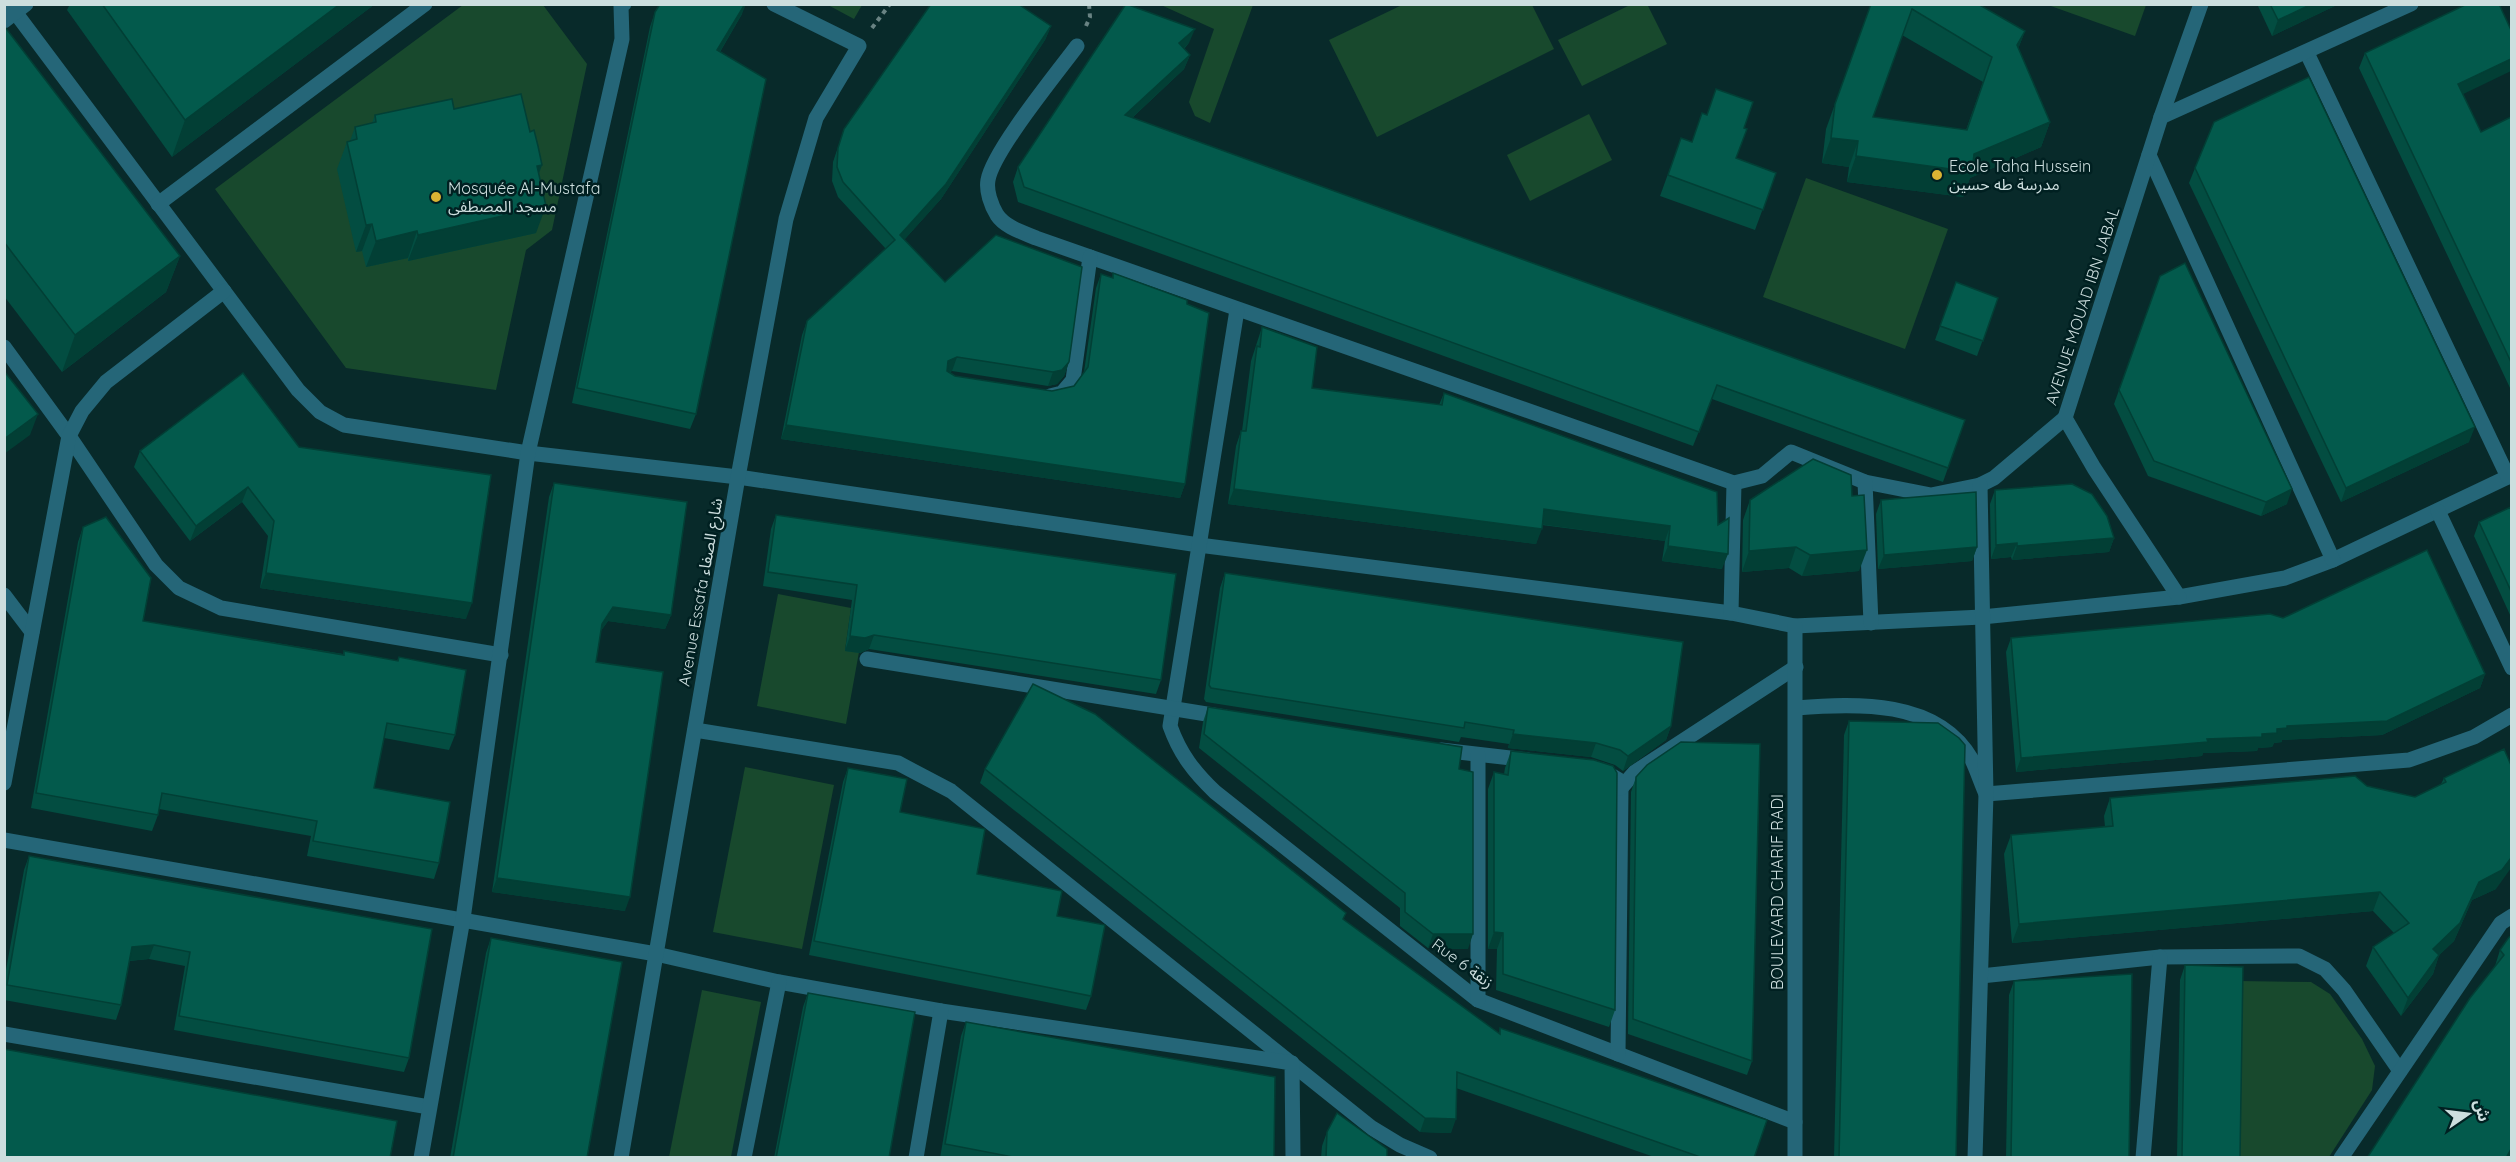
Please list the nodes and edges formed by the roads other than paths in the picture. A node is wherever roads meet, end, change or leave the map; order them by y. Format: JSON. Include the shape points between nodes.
{"nodes":[{"id":1,"x":425,"y":4,"type":"edge"},
{"id":2,"x":774,"y":4,"type":"edge"},
{"id":3,"x":2201,"y":4,"type":"edge"},
{"id":4,"x":2411,"y":4,"type":"edge"},
{"id":5,"x":621,"y":5,"type":"edge"},
{"id":6,"x":14,"y":11,"type":"edge"},
{"id":7,"x":1077,"y":46,"type":"dead end"},
{"id":8,"x":2307,"y":53,"type":"junction"},
{"id":9,"x":2162,"y":117,"type":"junction"},
{"id":10,"x":2149,"y":154,"type":"junction"},
{"id":11,"x":158,"y":204,"type":"junction"},
{"id":12,"x":1090,"y":257,"type":"junction"},
{"id":13,"x":224,"y":291,"type":"junction"},
{"id":14,"x":1237,"y":310,"type":"junction"},
{"id":15,"x":4,"y":347,"type":"edge"},
{"id":16,"x":1038,"y":394,"type":"edge"},
{"id":17,"x":2065,"y":418,"type":"junction"},
{"id":18,"x":69,"y":436,"type":"junction"},
{"id":19,"x":528,"y":453,"type":"junction"},
{"id":20,"x":2510,"y":476,"type":"edge"},
{"id":21,"x":738,"y":477,"type":"junction"},
{"id":22,"x":1865,"y":482,"type":"junction"},
{"id":23,"x":1734,"y":483,"type":"junction"},
{"id":24,"x":1980,"y":485,"type":"junction"},
{"id":25,"x":2438,"y":510,"type":"junction"},
{"id":26,"x":1199,"y":545,"type":"junction"},
{"id":27,"x":2333,"y":560,"type":"junction"},
{"id":28,"x":4,"y":595,"type":"edge"},
{"id":29,"x":2179,"y":597,"type":"junction"},
{"id":30,"x":1731,"y":613,"type":"junction"},
{"id":31,"x":1982,"y":617,"type":"junction"},
{"id":32,"x":1871,"y":623,"type":"junction"},
{"id":33,"x":1795,"y":626,"type":"junction"},
{"id":34,"x":32,"y":632,"type":"junction"},
{"id":35,"x":501,"y":655,"type":"junction"},
{"id":36,"x":867,"y":659,"type":"dead end"},
{"id":37,"x":1796,"y":667,"type":"junction"},
{"id":38,"x":2511,"y":668,"type":"edge"},
{"id":39,"x":1796,"y":708,"type":"junction"},
{"id":40,"x":1173,"y":709,"type":"junction"},
{"id":41,"x":2511,"y":715,"type":"edge"},
{"id":42,"x":1243,"y":720,"type":"edge"},
{"id":43,"x":695,"y":730,"type":"junction"},
{"id":44,"x":1431,"y":748,"type":"edge"},
{"id":45,"x":1478,"y":755,"type":"junction"},
{"id":46,"x":1545,"y":762,"type":"edge"},
{"id":47,"x":1590,"y":766,"type":"edge"},
{"id":48,"x":4,"y":783,"type":"edge"},
{"id":49,"x":1622,"y":788,"type":"junction"},
{"id":50,"x":1986,"y":794,"type":"junction"},
{"id":51,"x":4,"y":840,"type":"edge"},
{"id":52,"x":2511,"y":916,"type":"edge"},
{"id":53,"x":463,"y":920,"type":"junction"},
{"id":54,"x":656,"y":954,"type":"junction"},
{"id":55,"x":2160,"y":957,"type":"junction"},
{"id":56,"x":1981,"y":976,"type":"junction"},
{"id":57,"x":779,"y":982,"type":"junction"},
{"id":58,"x":1478,"y":1000,"type":"junction"},
{"id":59,"x":941,"y":1011,"type":"junction"},
{"id":60,"x":4,"y":1034,"type":"edge"},
{"id":61,"x":1618,"y":1054,"type":"junction"},
{"id":62,"x":1292,"y":1063,"type":"junction"},
{"id":63,"x":2400,"y":1071,"type":"junction"},
{"id":64,"x":429,"y":1107,"type":"junction"},
{"id":65,"x":1795,"y":1122,"type":"junction"},
{"id":66,"x":421,"y":1158,"type":"edge"},
{"id":67,"x":621,"y":1158,"type":"edge"},
{"id":68,"x":744,"y":1158,"type":"edge"},
{"id":69,"x":916,"y":1158,"type":"edge"},
{"id":70,"x":1293,"y":1158,"type":"edge"},
{"id":71,"x":1430,"y":1158,"type":"edge"},
{"id":72,"x":1795,"y":1158,"type":"edge"},
{"id":73,"x":1976,"y":1158,"type":"edge"},
{"id":74,"x":2144,"y":1158,"type":"edge"},
{"id":75,"x":2342,"y":1158,"type":"edge"}],
"edges":[{"from":1,"to":11,"type":"street"},
{"from":2,"to":21,"type":"street","name":"Avenue Essafa شارع الصفاء","via":[[859,46],[816,118],[786,219]]},
{"from":3,"to":9,"type":"street","name":"AVENUE MOUAD IBN JABAL"},
{"from":4,"to":8,"type":"street"},
{"from":5,"to":19,"type":"street","via":[[622,39]]},
{"from":6,"to":11,"type":"street"},
{"from":7,"to":12,"type":"street","via":[[998,156],[988,180],[989,200],[1008,226]]},
{"from":8,"to":9,"type":"street"},
{"from":8,"to":20,"type":"street"},
{"from":9,"to":10,"type":"street","name":"AVENUE MOUAD IBN JABAL"},
{"from":10,"to":17,"type":"street","name":"AVENUE MOUAD IBN JABAL"},
{"from":10,"to":27,"type":"street"},
{"from":11,"to":13,"type":"street"},
{"from":12,"to":14,"type":"street"},
{"from":12,"to":16,"type":"street","via":[[1073,380],[1062,393]]},
{"from":13,"to":18,"type":"street","via":[[106,382],[82,411]]},
{"from":13,"to":19,"type":"street","via":[[298,390],[320,412],[344,425]]},
{"from":14,"to":23,"type":"street"},
{"from":14,"to":26,"type":"street","name":"Rue 6 زنقة"},
{"from":15,"to":18,"type":"street"},
{"from":17,"to":24,"type":"street","via":[[1995,478]]},
{"from":17,"to":29,"type":"street","name":"AVENUE MOUAD IBN JABAL"},
{"from":18,"to":34,"type":"street"},
{"from":18,"to":35,"type":"street","via":[[156,565],[179,588],[200,599],[221,608]]},
{"from":19,"to":21,"type":"street"},
{"from":19,"to":35,"type":"street"},
{"from":20,"to":25,"type":"street"},
{"from":21,"to":26,"type":"street"},
{"from":21,"to":43,"type":"street","name":"Avenue Essafa شارع الصفاء"},
{"from":22,"to":23,"type":"street","via":[[1791,452],[1762,476]]},
{"from":22,"to":24,"type":"street","via":[[1931,495]]},
{"from":22,"to":32,"type":"street"},
{"from":23,"to":30,"type":"street"},
{"from":24,"to":31,"type":"street"},
{"from":25,"to":27,"type":"street"},
{"from":25,"to":38,"type":"street"},
{"from":26,"to":30,"type":"street"},
{"from":26,"to":40,"type":"street","name":"Rue 6 زنقة"},
{"from":27,"to":29,"type":"street","via":[[2285,578]]},
{"from":28,"to":34,"type":"street"},
{"from":29,"to":31,"type":"street"},
{"from":30,"to":33,"type":"street"},
{"from":31,"to":32,"type":"street"},
{"from":31,"to":50,"type":"street"},
{"from":32,"to":33,"type":"street"},
{"from":33,"to":37,"type":"street","name":"BOULEVARD CHARIF RADI"},
{"from":34,"to":48,"type":"street"},
{"from":35,"to":53,"type":"street"},
{"from":36,"to":40,"type":"street"},
{"from":37,"to":39,"type":"street","name":"BOULEVARD CHARIF RADI"},
{"from":37,"to":49,"type":"street","via":[[1635,772]]},
{"from":39,"to":50,"type":"street","via":[[1851,704],[1888,708],[1923,718],[1947,731],[1971,758]]},
{"from":39,"to":65,"type":"street","name":"BOULEVARD CHARIF RADI"},
{"from":40,"to":42,"type":"street"},
{"from":40,"to":58,"type":"street","name":"Rue 6 زنقة","via":[[1170,726],[1178,748],[1215,792]]},
{"from":41,"to":50,"type":"street","via":[[2474,737],[2409,760]]},
{"from":43,"to":54,"type":"street","name":"Avenue Essafa شارع الصفاء"},
{"from":43,"to":62,"type":"street","via":[[898,763],[951,791]]},
{"from":44,"to":45,"type":"street"},
{"from":45,"to":46,"type":"street"},
{"from":45,"to":58,"type":"street"},
{"from":47,"to":49,"type":"street","via":[[1612,774]]},
{"from":49,"to":61,"type":"street"},
{"from":50,"to":56,"type":"street"},
{"from":51,"to":53,"type":"street"},
{"from":52,"to":63,"type":"street","via":[[2501,923]]},
{"from":53,"to":54,"type":"street"},
{"from":53,"to":64,"type":"street"},
{"from":54,"to":57,"type":"street"},
{"from":54,"to":67,"type":"street","name":"Avenue Essafa شارع الصفاء"},
{"from":55,"to":56,"type":"street"},
{"from":55,"to":63,"type":"street","via":[[2299,956],[2325,969],[2344,990]]},
{"from":55,"to":74,"type":"street"},
{"from":56,"to":73,"type":"street"},
{"from":57,"to":59,"type":"street"},
{"from":57,"to":68,"type":"street"},
{"from":58,"to":61,"type":"street","name":"Rue 6 زنقة"},
{"from":59,"to":62,"type":"street"},
{"from":59,"to":69,"type":"street"},
{"from":60,"to":64,"type":"street"},
{"from":61,"to":65,"type":"street","name":"Rue 6 زنقة"},
{"from":62,"to":70,"type":"street"},
{"from":62,"to":71,"type":"street","via":[[1372,1128]]},
{"from":63,"to":75,"type":"street"},
{"from":64,"to":66,"type":"street"},
{"from":65,"to":72,"type":"street","name":"BOULEVARD CHARIF RADI"}]}
